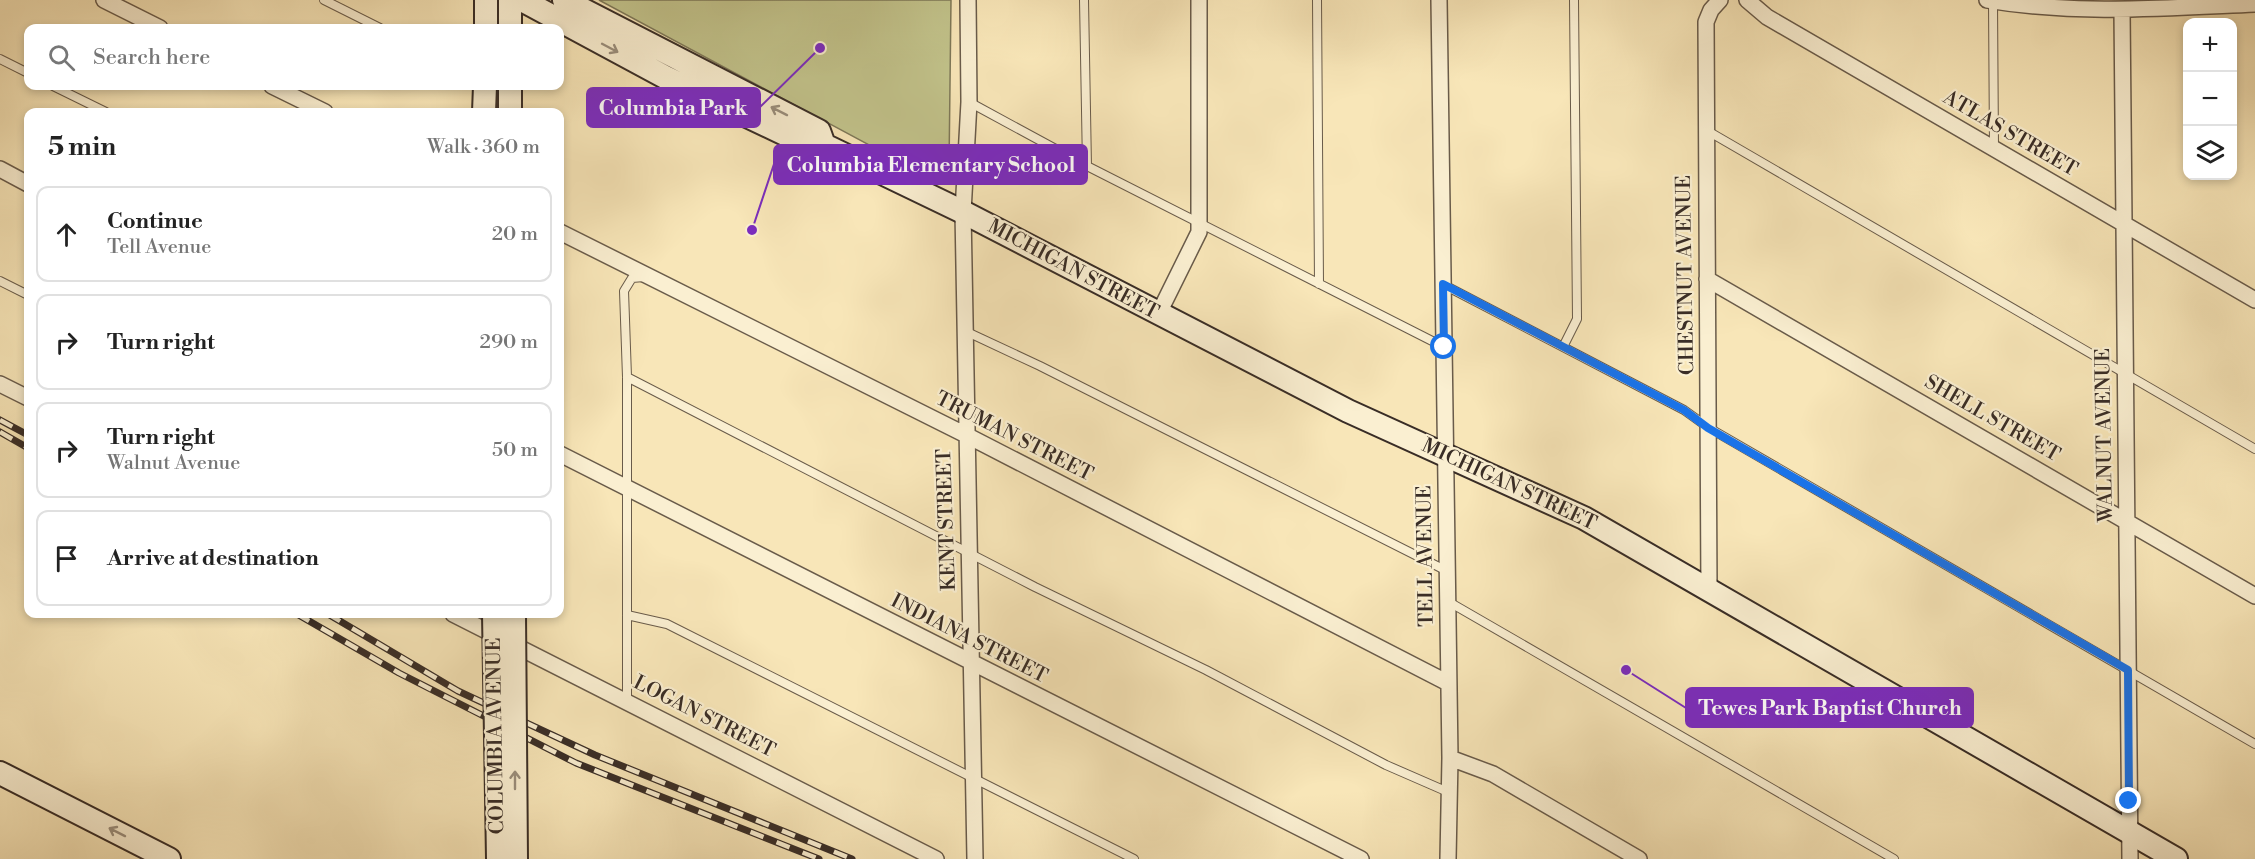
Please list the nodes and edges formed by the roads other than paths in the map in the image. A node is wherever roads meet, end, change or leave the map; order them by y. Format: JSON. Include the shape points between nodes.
{"nodes":[{"id":1,"x":104,"y":0,"type":"edge"},
{"id":2,"x":324,"y":0,"type":"edge"},
{"id":3,"x":486,"y":0,"type":"edge"},
{"id":4,"x":510,"y":0,"type":"edge"},
{"id":5,"x":522,"y":0,"type":"edge"},
{"id":6,"x":564,"y":0,"type":"edge"},
{"id":7,"x":968,"y":0,"type":"edge"},
{"id":8,"x":1084,"y":0,"type":"edge"},
{"id":9,"x":1199,"y":0,"type":"edge"},
{"id":10,"x":1317,"y":0,"type":"edge"},
{"id":11,"x":1439,"y":0,"type":"edge"},
{"id":12,"x":1574,"y":0,"type":"edge"},
{"id":13,"x":1720,"y":0,"type":"edge"},
{"id":14,"x":1747,"y":0,"type":"edge"},
{"id":15,"x":1990,"y":0,"type":"edge"},
{"id":16,"x":2255,"y":4,"type":"edge"},
{"id":17,"x":2122,"y":11,"type":"junction"},
{"id":18,"x":152,"y":24,"type":"edge"},
{"id":19,"x":372,"y":24,"type":"edge"},
{"id":20,"x":486,"y":24,"type":"edge"},
{"id":21,"x":510,"y":24,"type":"edge"},
{"id":22,"x":564,"y":33,"type":"edge"},
{"id":23,"x":582,"y":33,"type":"junction"},
{"id":24,"x":0,"y":58,"type":"edge"},
{"id":25,"x":24,"y":71,"type":"edge"},
{"id":26,"x":61,"y":90,"type":"edge"},
{"id":27,"x":280,"y":90,"type":"edge"},
{"id":28,"x":510,"y":90,"type":"edge"},
{"id":29,"x":969,"y":102,"type":"junction"},
{"id":30,"x":98,"y":108,"type":"edge"},
{"id":31,"x":316,"y":108,"type":"edge"},
{"id":32,"x":510,"y":108,"type":"edge"},
{"id":33,"x":1705,"y":129,"type":"junction"},
{"id":34,"x":824,"y":145,"type":"junction"},
{"id":35,"x":1994,"y":149,"type":"junction"},
{"id":36,"x":1087,"y":166,"type":"junction"},
{"id":37,"x":0,"y":169,"type":"edge"},
{"id":38,"x":24,"y":182,"type":"edge"},
{"id":39,"x":963,"y":212,"type":"junction"},
{"id":40,"x":1200,"y":223,"type":"junction"},
{"id":41,"x":2124,"y":224,"type":"junction"},
{"id":42,"x":564,"y":234,"type":"edge"},
{"id":43,"x":648,"y":277,"type":"junction"},
{"id":44,"x":1707,"y":279,"type":"junction"},
{"id":45,"x":0,"y":281,"type":"edge"},
{"id":46,"x":1319,"y":284,"type":"junction"},
{"id":47,"x":1443,"y":284,"type":"junction"},
{"id":48,"x":24,"y":293,"type":"edge"},
{"id":49,"x":2253,"y":297,"type":"edge"},
{"id":50,"x":1158,"y":315,"type":"junction"},
{"id":51,"x":965,"y":331,"type":"junction"},
{"id":52,"x":1444,"y":347,"type":"junction"},
{"id":53,"x":1563,"y":347,"type":"junction"},
{"id":54,"x":2125,"y":373,"type":"junction"},
{"id":55,"x":627,"y":376,"type":"junction"},
{"id":56,"x":0,"y":384,"type":"edge"},
{"id":57,"x":24,"y":396,"type":"edge"},
{"id":58,"x":1708,"y":428,"type":"junction"},
{"id":59,"x":966,"y":435,"type":"junction"},
{"id":60,"x":2255,"y":449,"type":"edge"},
{"id":61,"x":1446,"y":454,"type":"junction"},
{"id":62,"x":564,"y":456,"type":"edge"},
{"id":63,"x":627,"y":488,"type":"junction"},
{"id":64,"x":2127,"y":522,"type":"junction"},
{"id":65,"x":969,"y":552,"type":"junction"},
{"id":66,"x":1447,"y":571,"type":"junction"},
{"id":67,"x":1709,"y":590,"type":"junction"},
{"id":68,"x":2255,"y":596,"type":"edge"},
{"id":69,"x":1448,"y":602,"type":"junction"},
{"id":70,"x":627,"y":615,"type":"junction"},
{"id":71,"x":466,"y":618,"type":"edge"},
{"id":72,"x":494,"y":618,"type":"edge"},
{"id":73,"x":514,"y":618,"type":"edge"},
{"id":74,"x":970,"y":663,"type":"junction"},
{"id":75,"x":2128,"y":670,"type":"junction"},
{"id":76,"x":1448,"y":682,"type":"junction"},
{"id":77,"x":627,"y":702,"type":"junction"},
{"id":78,"x":2255,"y":744,"type":"edge"},
{"id":79,"x":1450,"y":758,"type":"junction"},
{"id":80,"x":0,"y":772,"type":"edge"},
{"id":81,"x":974,"y":777,"type":"junction"},
{"id":82,"x":1448,"y":792,"type":"junction"},
{"id":83,"x":2130,"y":832,"type":"junction"},
{"id":84,"x":169,"y":859,"type":"edge"},
{"id":85,"x":498,"y":859,"type":"edge"},
{"id":86,"x":516,"y":859,"type":"edge"},
{"id":87,"x":936,"y":859,"type":"edge"},
{"id":88,"x":975,"y":859,"type":"edge"},
{"id":89,"x":1134,"y":859,"type":"edge"},
{"id":90,"x":1361,"y":859,"type":"edge"},
{"id":91,"x":1448,"y":859,"type":"edge"},
{"id":92,"x":1639,"y":859,"type":"edge"},
{"id":93,"x":1894,"y":859,"type":"edge"},
{"id":94,"x":2130,"y":859,"type":"edge"},
{"id":95,"x":2176,"y":859,"type":"edge"}],
"edges":[{"from":1,"to":18,"type":"street"},
{"from":2,"to":19,"type":"lane"},
{"from":3,"to":20,"type":"main road"},
{"from":4,"to":21,"type":"main road"},
{"from":5,"to":23,"type":"main road","name":"MICHIGAN STREET"},
{"from":34,"to":6,"type":"main road","name":"MICHIGAN STREET","one_way":true,"via":[[819,131]]},
{"from":7,"to":29,"type":"street","name":"KENT STREET"},
{"from":8,"to":36,"type":"lane"},
{"from":9,"to":40,"type":"street"},
{"from":10,"to":46,"type":"lane"},
{"from":11,"to":47,"type":"street","name":"TELL AVENUE"},
{"from":12,"to":53,"type":"lane","via":[[1577,319]]},
{"from":13,"to":33,"type":"street","name":"CHESTNUT AVENUE","via":[[1706,22]]},
{"from":14,"to":35,"type":"street","name":"ATLAS STREET","via":[[1767,17]]},
{"from":15,"to":17,"type":"street","via":[[2026,7]]},
{"from":15,"to":35,"type":"lane"},
{"from":16,"to":17,"type":"street"},
{"from":17,"to":41,"type":"street","name":"WALNUT AVENUE"},
{"from":22,"to":23,"type":"main road"},
{"from":23,"to":34,"type":"main road","name":"MICHIGAN STREET","one_way":true,"via":[[808,145]]},
{"from":24,"to":25,"type":"lane"},
{"from":26,"to":30,"type":"lane"},
{"from":27,"to":31,"type":"street"},
{"from":28,"to":32,"type":"main road"},
{"from":29,"to":36,"type":"lane"},
{"from":29,"to":39,"type":"street","name":"KENT STREET"},
{"from":33,"to":44,"type":"street","name":"CHESTNUT AVENUE"},
{"from":33,"to":54,"type":"lane"},
{"from":34,"to":39,"type":"main road","name":"MICHIGAN STREET"},
{"from":35,"to":41,"type":"street","name":"ATLAS STREET"},
{"from":36,"to":40,"type":"lane"},
{"from":37,"to":38,"type":"street"},
{"from":39,"to":50,"type":"main road","name":"MICHIGAN STREET"},
{"from":39,"to":51,"type":"street","name":"KENT STREET"},
{"from":40,"to":46,"type":"lane"},
{"from":40,"to":50,"type":"street","via":[[1197,241]]},
{"from":41,"to":49,"type":"street","name":"ATLAS STREET"},
{"from":41,"to":54,"type":"street","name":"WALNUT AVENUE"},
{"from":42,"to":43,"type":"street","name":"TRUMAN STREET"},
{"from":43,"to":55,"type":"lane","via":[[632,278],[625,286]]},
{"from":43,"to":59,"type":"street","name":"TRUMAN STREET"},
{"from":44,"to":58,"type":"street","name":"CHESTNUT AVENUE"},
{"from":44,"to":64,"type":"street","name":"SHELL STREET"},
{"from":45,"to":48,"type":"lane"},
{"from":46,"to":52,"type":"lane"},
{"from":47,"to":52,"type":"street","name":"TELL AVENUE"},
{"from":47,"to":53,"type":"lane"},
{"from":50,"to":61,"type":"main road","name":"MICHIGAN STREET","via":[[1348,411]]},
{"from":51,"to":59,"type":"street","name":"KENT STREET"},
{"from":51,"to":66,"type":"lane"},
{"from":52,"to":61,"type":"street","name":"TELL AVENUE"},
{"from":53,"to":58,"type":"lane","via":[[1684,410]]},
{"from":54,"to":60,"type":"lane"},
{"from":54,"to":64,"type":"street","name":"WALNUT AVENUE"},
{"from":55,"to":63,"type":"lane"},
{"from":55,"to":65,"type":"lane"},
{"from":56,"to":57,"type":"street"},
{"from":58,"to":67,"type":"street","name":"CHESTNUT AVENUE"},
{"from":58,"to":75,"type":"lane"},
{"from":59,"to":65,"type":"street","name":"KENT STREET"},
{"from":59,"to":76,"type":"street","name":"TRUMAN STREET"},
{"from":61,"to":66,"type":"street","name":"TELL AVENUE"},
{"from":61,"to":67,"type":"main road","name":"MICHIGAN STREET","via":[[1575,513]]},
{"from":62,"to":63,"type":"street","name":"INDIANA STREET"},
{"from":63,"to":70,"type":"lane"},
{"from":63,"to":74,"type":"street","name":"INDIANA STREET"},
{"from":64,"to":68,"type":"street","name":"SHELL STREET"},
{"from":64,"to":75,"type":"street","name":"WALNUT AVENUE"},
{"from":65,"to":74,"type":"street","name":"KENT STREET"},
{"from":65,"to":82,"type":"lane","via":[[1386,765]]},
{"from":66,"to":69,"type":"street","name":"TELL AVENUE"},
{"from":67,"to":83,"type":"main road","name":"MICHIGAN STREET"},
{"from":69,"to":76,"type":"street","name":"TELL AVENUE"},
{"from":69,"to":93,"type":"lane"},
{"from":70,"to":77,"type":"lane"},
{"from":70,"to":81,"type":"lane","via":[[667,624]]},
{"from":71,"to":77,"type":"street","name":"LOGAN STREET"},
{"from":72,"to":85,"type":"main road","name":"COLUMBIA AVENUE","bridge":true},
{"from":86,"to":73,"type":"main road","name":"COLUMBIA AVENUE","one_way":true,"bridge":true},
{"from":74,"to":81,"type":"street","name":"KENT STREET"},
{"from":74,"to":90,"type":"street","name":"INDIANA STREET"},
{"from":75,"to":78,"type":"lane"},
{"from":75,"to":83,"type":"street","name":"WALNUT AVENUE"},
{"from":76,"to":79,"type":"street","name":"TELL AVENUE"},
{"from":77,"to":87,"type":"street","name":"LOGAN STREET"},
{"from":79,"to":82,"type":"street","name":"TELL AVENUE"},
{"from":79,"to":92,"type":"street","via":[[1493,774]]},
{"from":84,"to":80,"type":"main road","one_way":true},
{"from":81,"to":88,"type":"street","name":"KENT STREET"},
{"from":81,"to":89,"type":"lane"},
{"from":82,"to":91,"type":"street","name":"TELL AVENUE"},
{"from":83,"to":94,"type":"street","name":"WALNUT AVENUE"},
{"from":83,"to":95,"type":"main road","name":"MICHIGAN STREET"}]}
